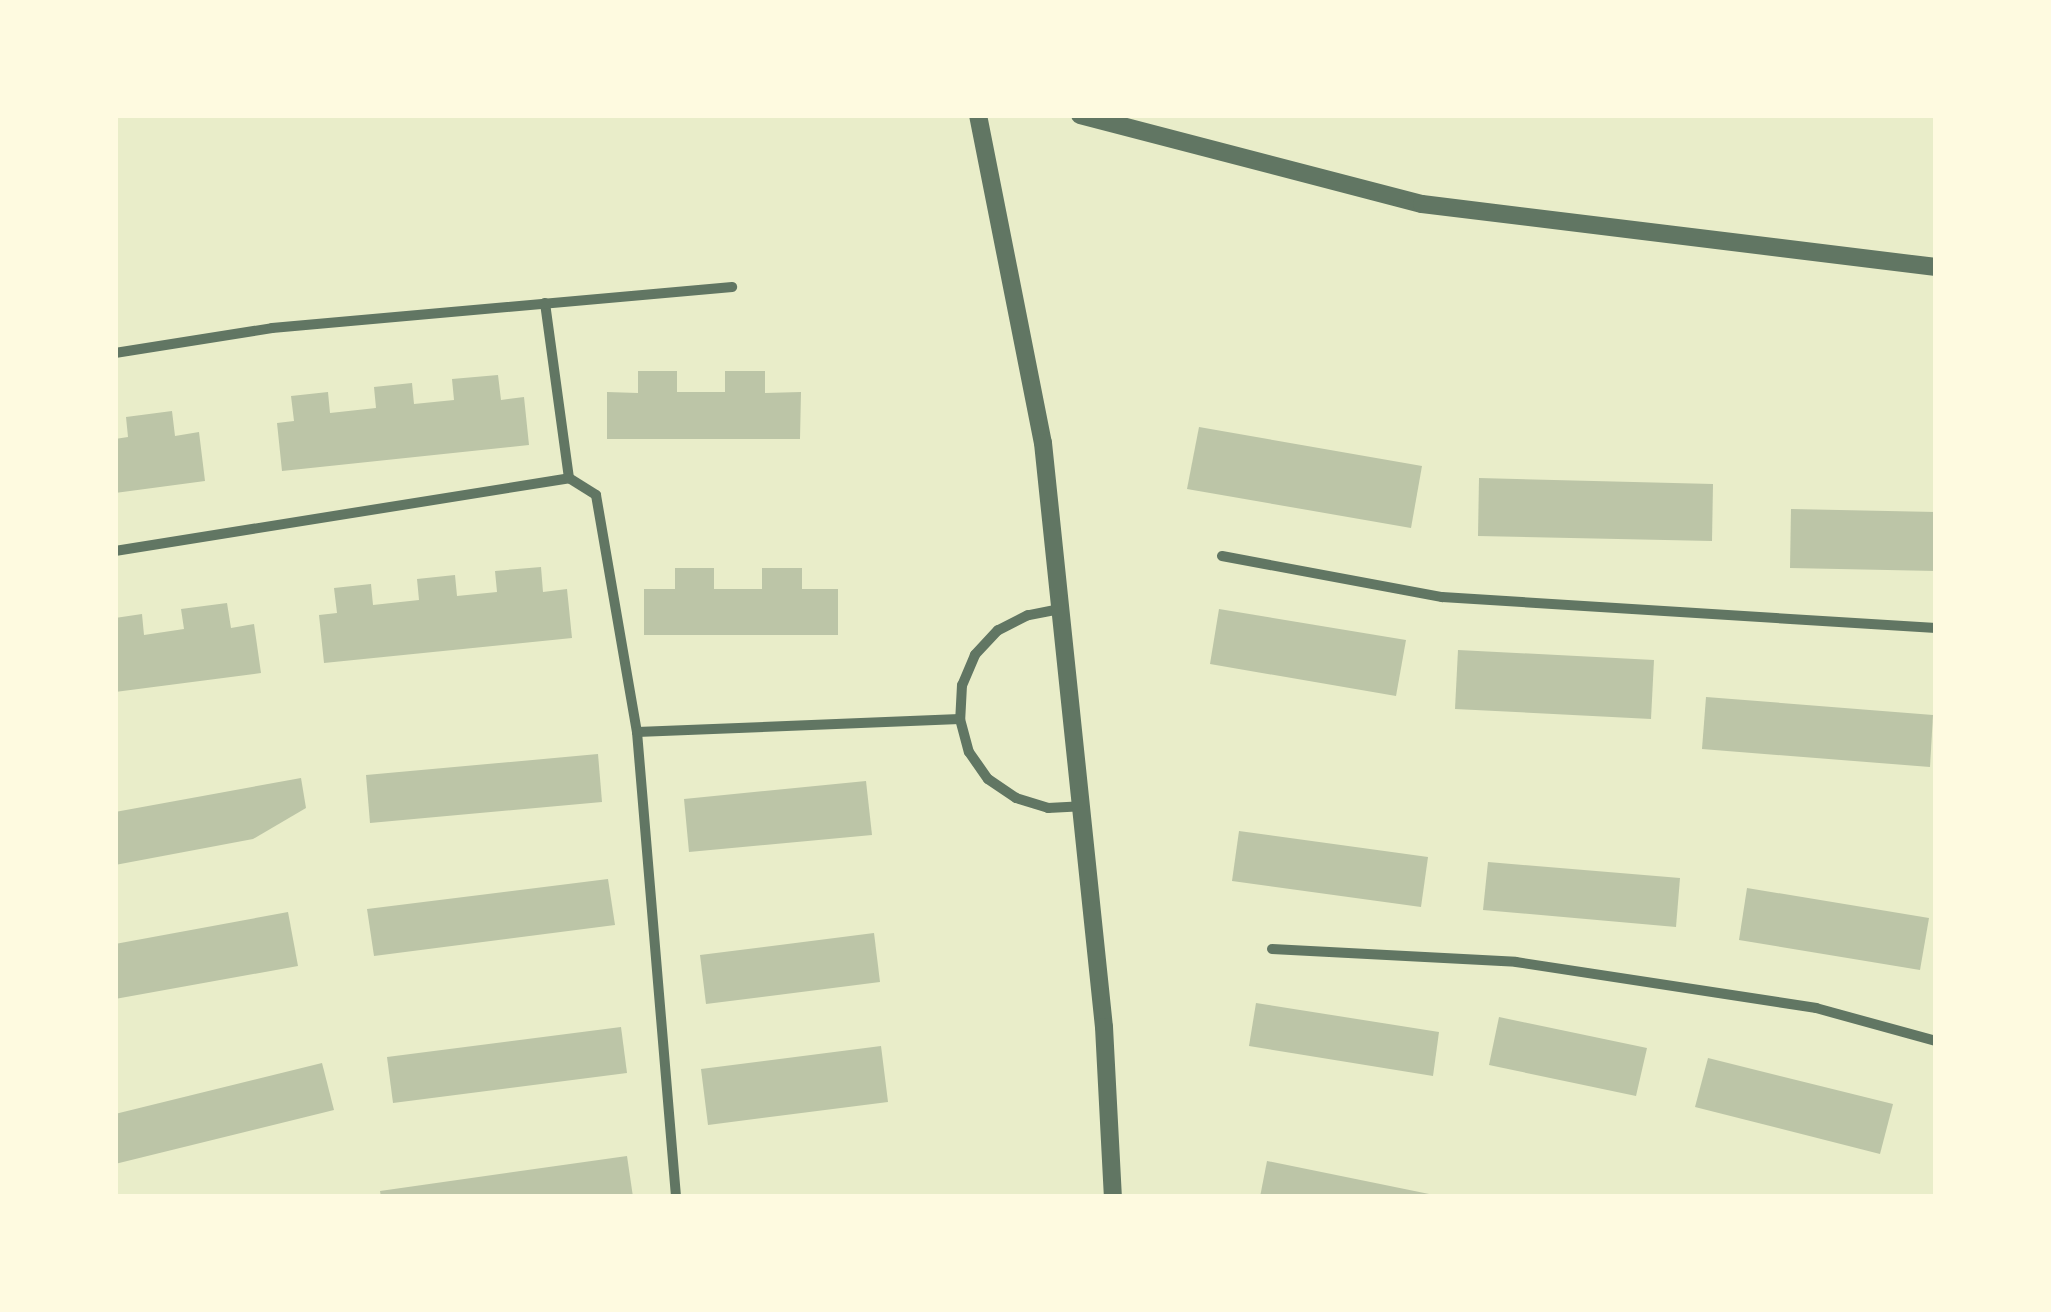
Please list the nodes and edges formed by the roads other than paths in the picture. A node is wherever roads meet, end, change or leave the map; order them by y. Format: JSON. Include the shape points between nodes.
{"nodes":[{"id":1,"x":978,"y":115,"type":"edge"},
{"id":2,"x":1080,"y":115,"type":"edge"},
{"id":3,"x":1936,"y":268,"type":"edge"},
{"id":4,"x":732,"y":287,"type":"dead end"},
{"id":5,"x":545,"y":303,"type":"junction"},
{"id":6,"x":115,"y":353,"type":"edge"},
{"id":7,"x":569,"y":478,"type":"junction"},
{"id":8,"x":115,"y":551,"type":"edge"},
{"id":9,"x":1222,"y":556,"type":"dead end"},
{"id":10,"x":1060,"y":609,"type":"junction"},
{"id":11,"x":1936,"y":628,"type":"edge"},
{"id":12,"x":960,"y":719,"type":"junction"},
{"id":13,"x":636,"y":732,"type":"junction"},
{"id":14,"x":1081,"y":806,"type":"junction"},
{"id":15,"x":1272,"y":949,"type":"dead end"},
{"id":16,"x":1936,"y":1041,"type":"edge"},
{"id":17,"x":676,"y":1197,"type":"edge"},
{"id":18,"x":1113,"y":1197,"type":"edge"}],
"edges":[{"from":1,"to":10,"type":"street","via":[[1043,443]]},
{"from":2,"to":3,"type":"street","via":[[1422,204]]},
{"from":4,"to":5,"type":"street"},
{"from":5,"to":6,"type":"street","via":[[272,328]]},
{"from":5,"to":7,"type":"street"},
{"from":7,"to":8,"type":"street"},
{"from":7,"to":13,"type":"street","via":[[596,495]]},
{"from":9,"to":11,"type":"street","via":[[1442,597]]},
{"from":10,"to":12,"type":"street","via":[[1028,614],[998,630],[975,655],[962,686]]},
{"from":10,"to":14,"type":"street"},
{"from":12,"to":13,"type":"street"},
{"from":12,"to":14,"type":"street","via":[[969,752],[988,779],[1048,808]]},
{"from":13,"to":17,"type":"street"},
{"from":14,"to":18,"type":"street"},
{"from":15,"to":16,"type":"street","via":[[1516,962],[1816,1008]]}]}
